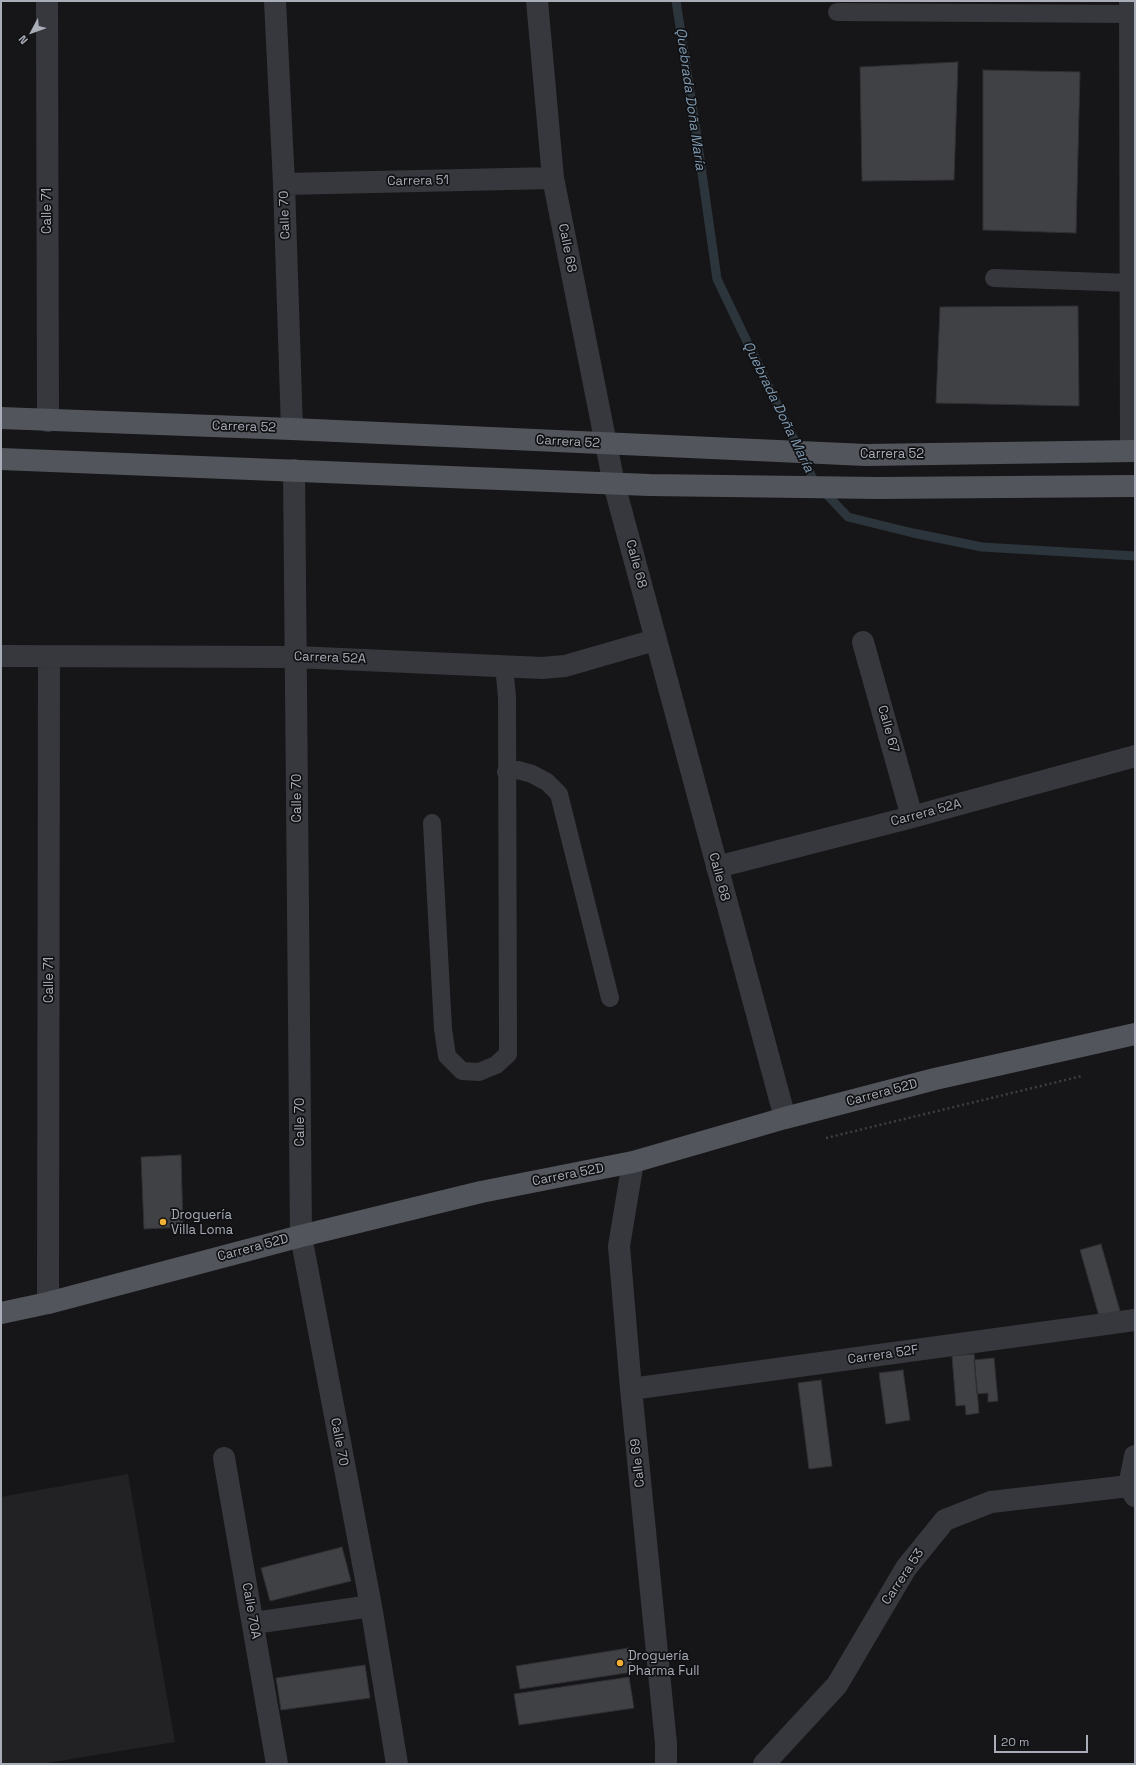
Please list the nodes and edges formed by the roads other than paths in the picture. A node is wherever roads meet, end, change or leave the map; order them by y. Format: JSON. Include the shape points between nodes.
{"nodes":[{"id":1,"x":46,"y":1,"type":"edge"},
{"id":2,"x":275,"y":1,"type":"edge"},
{"id":3,"x":536,"y":1,"type":"edge"},
{"id":4,"x":1130,"y":7,"type":"edge"},
{"id":5,"x":837,"y":12,"type":"dead end"},
{"id":6,"x":553,"y":178,"type":"junction"},
{"id":7,"x":284,"y":184,"type":"junction"},
{"id":8,"x":994,"y":278,"type":"dead end"},
{"id":9,"x":1131,"y":283,"type":"junction"},
{"id":10,"x":1,"y":418,"type":"edge"},
{"id":11,"x":48,"y":421,"type":"junction"},
{"id":12,"x":292,"y":429,"type":"junction"},
{"id":13,"x":606,"y":444,"type":"junction"},
{"id":14,"x":1133,"y":451,"type":"edge"},
{"id":15,"x":1,"y":459,"type":"edge"},
{"id":16,"x":294,"y":470,"type":"junction"},
{"id":17,"x":614,"y":484,"type":"junction"},
{"id":18,"x":1135,"y":486,"type":"edge"},
{"id":19,"x":656,"y":640,"type":"junction"},
{"id":20,"x":863,"y":642,"type":"dead end"},
{"id":21,"x":1,"y":656,"type":"edge"},
{"id":22,"x":50,"y":656,"type":"junction"},
{"id":23,"x":296,"y":657,"type":"junction"},
{"id":24,"x":504,"y":666,"type":"junction"},
{"id":25,"x":1135,"y":756,"type":"edge"},
{"id":26,"x":506,"y":772,"type":"junction"},
{"id":27,"x":912,"y":817,"type":"junction"},
{"id":28,"x":432,"y":822,"type":"dead end"},
{"id":29,"x":716,"y":867,"type":"junction"},
{"id":30,"x":610,"y":998,"type":"dead end"},
{"id":31,"x":1135,"y":1034,"type":"edge"},
{"id":32,"x":785,"y":1118,"type":"junction"},
{"id":33,"x":633,"y":1162,"type":"junction"},
{"id":34,"x":301,"y":1236,"type":"junction"},
{"id":35,"x":48,"y":1303,"type":"junction"},
{"id":36,"x":1,"y":1312,"type":"edge"},
{"id":37,"x":1135,"y":1320,"type":"edge"},
{"id":38,"x":631,"y":1389,"type":"junction"},
{"id":39,"x":1135,"y":1456,"type":"edge"},
{"id":40,"x":224,"y":1458,"type":"dead end"},
{"id":41,"x":1132,"y":1491,"type":"edge"},
{"id":42,"x":370,"y":1606,"type":"junction"},
{"id":43,"x":254,"y":1623,"type":"junction"},
{"id":44,"x":277,"y":1764,"type":"edge"},
{"id":45,"x":397,"y":1764,"type":"edge"},
{"id":46,"x":666,"y":1764,"type":"edge"},
{"id":47,"x":764,"y":1764,"type":"edge"}],
"edges":[{"from":1,"to":11,"type":"street","name":"Calle 71"},
{"from":2,"to":7,"type":"street","name":"Calle 70"},
{"from":3,"to":6,"type":"street","name":"Calle 68"},
{"from":4,"to":5,"type":"lane"},
{"from":4,"to":9,"type":"street"},
{"from":6,"to":7,"type":"street","name":"Carrera 51"},
{"from":6,"to":13,"type":"street","name":"Calle 68"},
{"from":7,"to":12,"type":"street","name":"Calle 70"},
{"from":8,"to":9,"type":"lane"},
{"from":9,"to":14,"type":"street"},
{"from":10,"to":11,"type":"main road","name":"Carrera 52"},
{"from":11,"to":12,"type":"main road","name":"Carrera 52"},
{"from":12,"to":13,"type":"main road","name":"Carrera 52"},
{"from":13,"to":14,"type":"main road","name":"Carrera 52","via":[[866,455]]},
{"from":13,"to":17,"type":"street","name":"Calle 68"},
{"from":15,"to":16,"type":"main road"},
{"from":16,"to":17,"type":"main road"},
{"from":16,"to":23,"type":"street","name":"Calle 70"},
{"from":17,"to":18,"type":"main road","via":[[878,488]]},
{"from":17,"to":19,"type":"street","name":"Calle 68"},
{"from":19,"to":24,"type":"street","name":"Carrera 52A","via":[[565,666]]},
{"from":19,"to":29,"type":"street","name":"Calle 68"},
{"from":20,"to":27,"type":"street","name":"Calle 67"},
{"from":21,"to":22,"type":"street","name":"Carrera 52A"},
{"from":22,"to":23,"type":"street","name":"Carrera 52A"},
{"from":22,"to":35,"type":"street","name":"Calle 71"},
{"from":23,"to":24,"type":"street","name":"Carrera 52A"},
{"from":23,"to":34,"type":"street","name":"Calle 70"},
{"from":24,"to":26,"type":"lane"},
{"from":25,"to":27,"type":"street","name":"Carrera 52A"},
{"from":26,"to":28,"type":"lane","via":[[508,1054],[496,1065],[479,1072],[462,1071],[447,1056],[443,1029]]},
{"from":26,"to":30,"type":"lane","via":[[518,770],[532,774],[547,782],[559,794]]},
{"from":27,"to":29,"type":"street","name":"Carrera 52A"},
{"from":29,"to":32,"type":"street","name":"Calle 68"},
{"from":31,"to":32,"type":"main road","name":"Carrera 52D","via":[[935,1079]]},
{"from":32,"to":33,"type":"main road","name":"Carrera 52D"},
{"from":33,"to":34,"type":"main road","name":"Carrera 52D","via":[[481,1192]]},
{"from":33,"to":38,"type":"street","name":"Calle 69","via":[[619,1246]]},
{"from":34,"to":35,"type":"main road","name":"Carrera 52D"},
{"from":34,"to":42,"type":"street","name":"Calle 70"},
{"from":35,"to":36,"type":"main road","name":"Carrera 52D"},
{"from":37,"to":38,"type":"street","name":"Carrera 52F"},
{"from":38,"to":46,"type":"street","name":"Calle 69"},
{"from":39,"to":41,"type":"street"},
{"from":40,"to":43,"type":"street","name":"Calle 70A"},
{"from":41,"to":47,"type":"street","name":"Carrera 53","via":[[991,1502],[945,1520],[906,1568],[837,1685]]},
{"from":42,"to":43,"type":"street"},
{"from":42,"to":45,"type":"street","name":"Calle 70"},
{"from":43,"to":44,"type":"street","name":"Calle 70A"}]}
